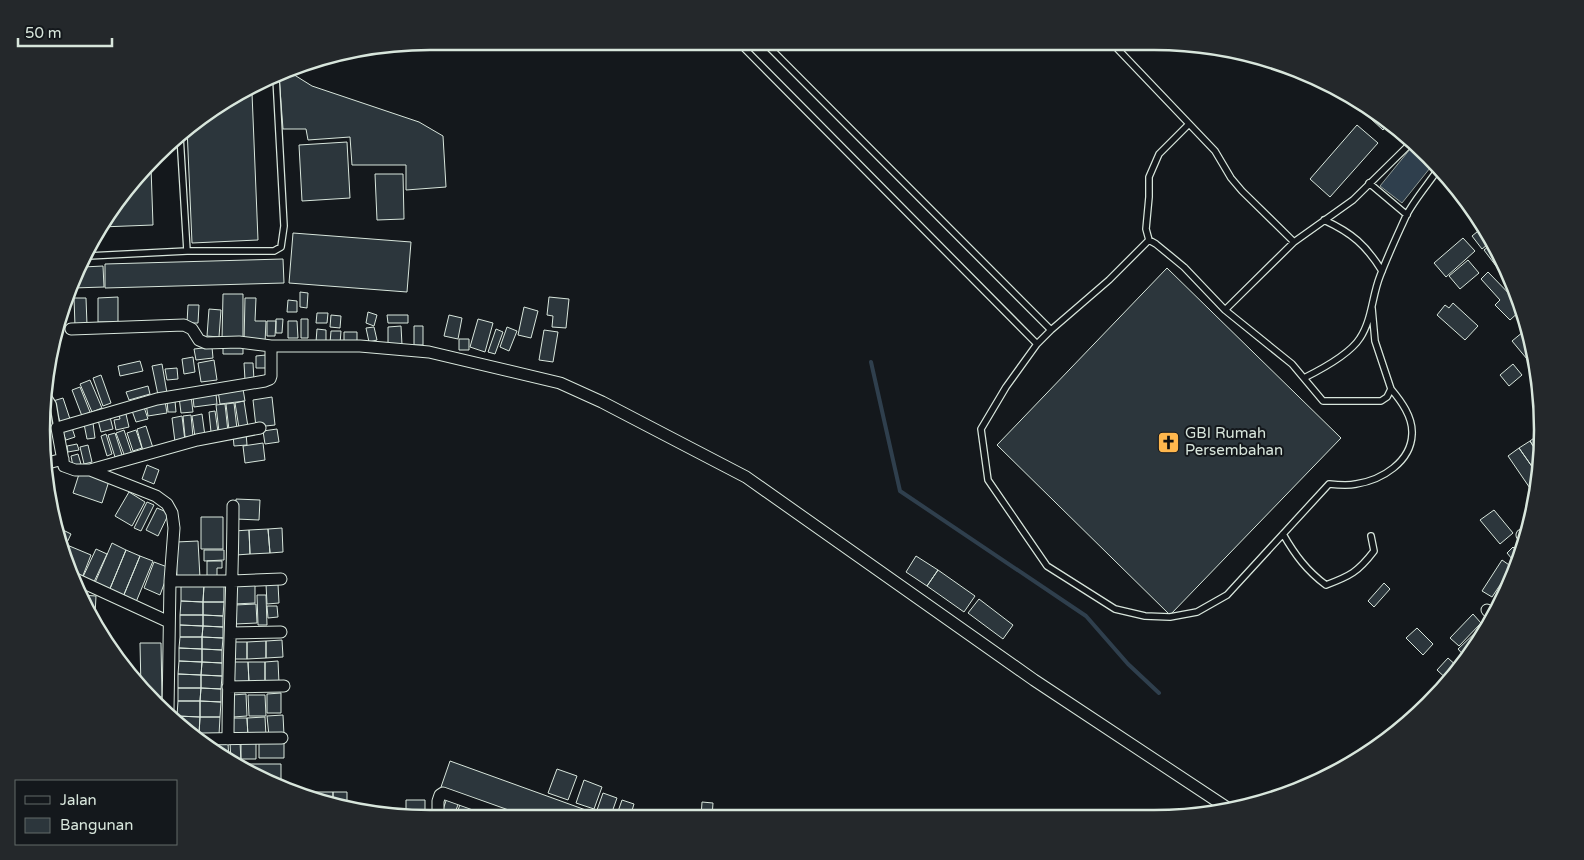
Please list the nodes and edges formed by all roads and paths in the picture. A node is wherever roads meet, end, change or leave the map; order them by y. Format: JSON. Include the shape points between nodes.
{"nodes":[{"id":1,"x":746,"y":50,"type":"edge"},
{"id":2,"x":772,"y":50,"type":"edge"},
{"id":3,"x":1119,"y":50,"type":"edge"},
{"id":4,"x":276,"y":83,"type":"edge"},
{"id":5,"x":1189,"y":124,"type":"junction"},
{"id":6,"x":180,"y":143,"type":"edge"},
{"id":7,"x":1408,"y":146,"type":"edge"},
{"id":8,"x":1435,"y":173,"type":"edge"},
{"id":9,"x":1370,"y":183,"type":"junction"},
{"id":10,"x":1407,"y":215,"type":"junction"},
{"id":11,"x":1324,"y":220,"type":"junction"},
{"id":12,"x":1149,"y":240,"type":"junction"},
{"id":13,"x":1294,"y":242,"type":"junction"},
{"id":14,"x":187,"y":251,"type":"junction"},
{"id":15,"x":92,"y":256,"type":"edge"},
{"id":16,"x":1382,"y":271,"type":"junction"},
{"id":17,"x":1372,"y":308,"type":"junction"},
{"id":18,"x":1225,"y":310,"type":"junction"},
{"id":19,"x":72,"y":329,"type":"dead end"},
{"id":20,"x":1051,"y":330,"type":"junction"},
{"id":21,"x":1037,"y":344,"type":"junction"},
{"id":22,"x":270,"y":346,"type":"junction"},
{"id":23,"x":1304,"y":378,"type":"junction"},
{"id":24,"x":1391,"y":389,"type":"junction"},
{"id":25,"x":51,"y":401,"type":"edge"},
{"id":26,"x":57,"y":428,"type":"junction"},
{"id":27,"x":260,"y":428,"type":"dead end"},
{"id":28,"x":63,"y":459,"type":"junction"},
{"id":29,"x":52,"y":462,"type":"edge"},
{"id":30,"x":90,"y":470,"type":"junction"},
{"id":31,"x":233,"y":506,"type":"dead end"},
{"id":32,"x":1283,"y":534,"type":"junction"},
{"id":33,"x":1371,"y":536,"type":"dead end"},
{"id":34,"x":282,"y":579,"type":"dead end"},
{"id":35,"x":170,"y":581,"type":"junction"},
{"id":36,"x":233,"y":581,"type":"junction"},
{"id":37,"x":83,"y":584,"type":"edge"},
{"id":38,"x":170,"y":622,"type":"junction"},
{"id":39,"x":281,"y":632,"type":"dead end"},
{"id":40,"x":231,"y":633,"type":"junction"},
{"id":41,"x":284,"y":686,"type":"dead end"},
{"id":42,"x":228,"y":687,"type":"junction"},
{"id":43,"x":164,"y":702,"type":"edge"},
{"id":44,"x":282,"y":738,"type":"dead end"},
{"id":45,"x":210,"y":739,"type":"edge"},
{"id":46,"x":228,"y":739,"type":"junction"},
{"id":47,"x":1222,"y":804,"type":"edge"},
{"id":48,"x":438,"y":810,"type":"edge"},
{"id":49,"x":491,"y":810,"type":"edge"}],
"edges":[{"from":1,"to":21,"type":"lane"},
{"from":2,"to":20,"type":"lane"},
{"from":3,"to":5,"type":"lane"},
{"from":4,"to":14,"type":"lane","via":[[284,226],[281,247],[274,251]]},
{"from":5,"to":12,"type":"lane","via":[[1159,154],[1148,177],[1146,229]]},
{"from":5,"to":13,"type":"lane","via":[[1214,151],[1236,184]]},
{"from":6,"to":14,"type":"lane"},
{"from":7,"to":9,"type":"lane"},
{"from":8,"to":10,"type":"lane"},
{"from":9,"to":10,"type":"lane"},
{"from":9,"to":11,"type":"lane","via":[[1353,200]]},
{"from":10,"to":16,"type":"lane"},
{"from":11,"to":13,"type":"lane"},
{"from":11,"to":16,"type":"lane","via":[[1344,229],[1364,245]]},
{"from":12,"to":18,"type":"lane","via":[[1184,267]]},
{"from":12,"to":20,"type":"lane"},
{"from":13,"to":18,"type":"lane"},
{"from":14,"to":15,"type":"lane"},
{"from":16,"to":17,"type":"lane"},
{"from":17,"to":23,"type":"lane","via":[[1360,338],[1326,366]]},
{"from":17,"to":24,"type":"lane","via":[[1375,341]]},
{"from":18,"to":23,"type":"lane","via":[[1292,364]]},
{"from":19,"to":22,"type":"street","via":[[184,325],[206,343],[239,342]]},
{"from":20,"to":21,"type":"lane"},
{"from":21,"to":32,"type":"lane","via":[[981,429],[988,480],[1048,566],[1115,610],[1170,617],[1197,612],[1227,596]]},
{"from":22,"to":26,"type":"street","via":[[271,376],[265,381],[157,399]]},
{"from":22,"to":47,"type":"street","via":[[360,346],[429,352],[560,383],[602,402],[746,477],[1034,680]]},
{"from":23,"to":24,"type":"lane","via":[[1322,401],[1381,401]]},
{"from":24,"to":32,"type":"lane","via":[[1404,406],[1412,434],[1408,450],[1397,467],[1357,484],[1329,484]]},
{"from":25,"to":26,"type":"lane"},
{"from":26,"to":28,"type":"street"},
{"from":27,"to":30,"type":"street","via":[[197,440]]},
{"from":28,"to":29,"type":"street"},
{"from":28,"to":30,"type":"street","via":[[64,466],[69,469]]},
{"from":30,"to":35,"type":"street","via":[[156,496],[167,504],[174,528]]},
{"from":31,"to":36,"type":"street"},
{"from":32,"to":33,"type":"lane","via":[[1296,557],[1326,586],[1362,566],[1374,551]]},
{"from":34,"to":36,"type":"street"},
{"from":35,"to":36,"type":"street"},
{"from":35,"to":38,"type":"street"},
{"from":36,"to":40,"type":"street"},
{"from":37,"to":38,"type":"street"},
{"from":38,"to":43,"type":"street"},
{"from":39,"to":40,"type":"street"},
{"from":40,"to":42,"type":"street"},
{"from":41,"to":42,"type":"street"},
{"from":42,"to":46,"type":"street"},
{"from":44,"to":46,"type":"street"},
{"from":45,"to":46,"type":"street"},
{"from":48,"to":49,"type":"street","via":[[438,801],[443,793]]}]}
